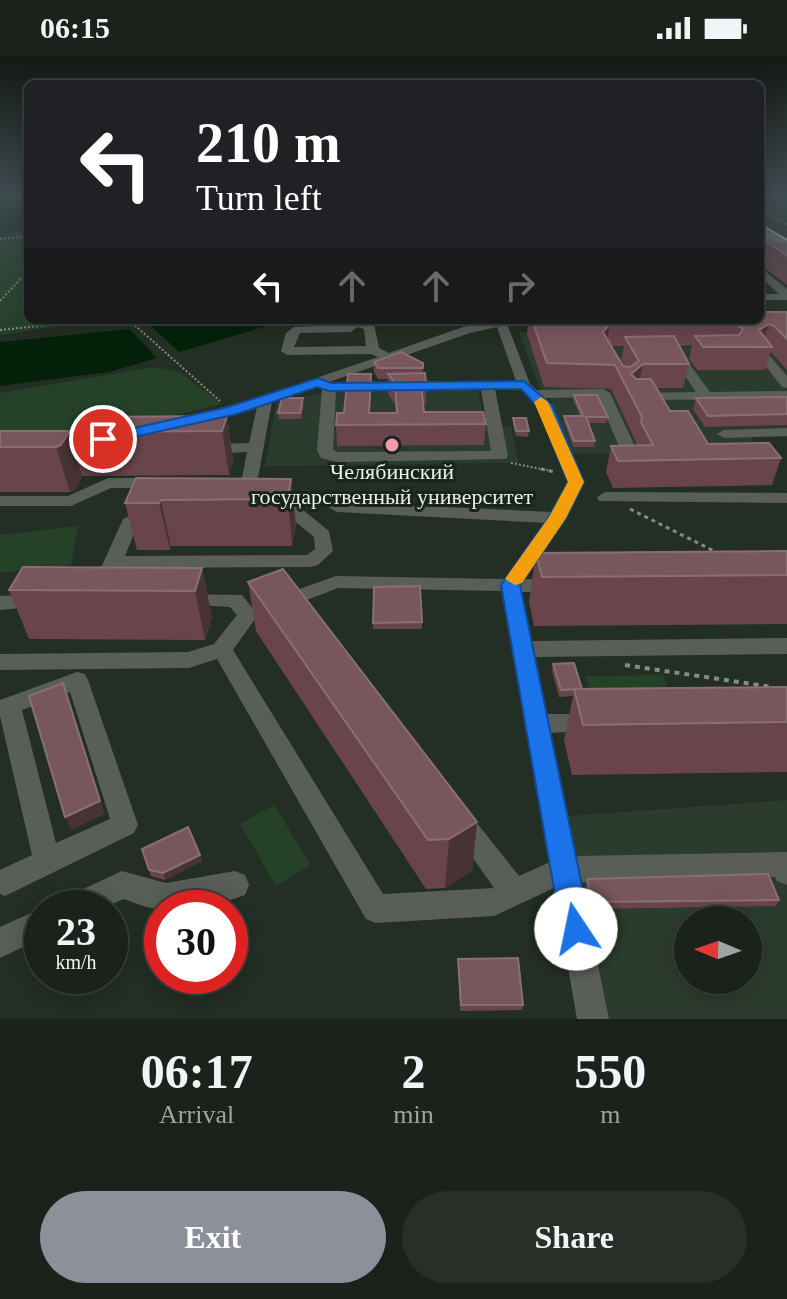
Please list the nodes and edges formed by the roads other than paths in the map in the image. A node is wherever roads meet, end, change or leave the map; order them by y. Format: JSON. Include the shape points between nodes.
{"nodes":[{"id":1,"x":764,"y":276,"type":"edge"},
{"id":2,"x":787,"y":296,"type":"edge"},
{"id":3,"x":764,"y":297,"type":"edge"},
{"id":4,"x":351,"y":324,"type":"edge"},
{"id":5,"x":360,"y":324,"type":"edge"},
{"id":6,"x":501,"y":324,"type":"edge"},
{"id":7,"x":464,"y":325,"type":"edge"},
{"id":8,"x":373,"y":350,"type":"junction"},
{"id":9,"x":674,"y":352,"type":"edge"},
{"id":10,"x":761,"y":353,"type":"edge"},
{"id":11,"x":389,"y":356,"type":"junction"},
{"id":12,"x":324,"y":384,"type":"junction"},
{"id":13,"x":787,"y":384,"type":"edge"},
{"id":14,"x":487,"y":385,"type":"junction"},
{"id":15,"x":529,"y":389,"type":"junction"},
{"id":16,"x":787,"y":395,"type":"edge"},
{"id":17,"x":706,"y":396,"type":"junction"},
{"id":18,"x":636,"y":397,"type":"edge"},
{"id":19,"x":265,"y":400,"type":"junction"},
{"id":20,"x":787,"y":403,"type":"edge"},
{"id":21,"x":693,"y":404,"type":"edge"},
{"id":22,"x":177,"y":424,"type":"edge"},
{"id":23,"x":787,"y":432,"type":"edge"},
{"id":24,"x":724,"y":434,"type":"dead end"},
{"id":25,"x":626,"y":444,"type":"edge"},
{"id":26,"x":257,"y":447,"type":"junction"},
{"id":27,"x":198,"y":449,"type":"edge"},
{"id":28,"x":170,"y":483,"type":"edge"},
{"id":29,"x":217,"y":483,"type":"edge"},
{"id":30,"x":250,"y":496,"type":"junction"},
{"id":31,"x":605,"y":497,"type":"road end"},
{"id":32,"x":787,"y":498,"type":"edge"},
{"id":33,"x":0,"y":501,"type":"edge"},
{"id":34,"x":337,"y":507,"type":"dead end"},
{"id":35,"x":169,"y":509,"type":"edge"},
{"id":36,"x":558,"y":518,"type":"junction"},
{"id":37,"x":113,"y":562,"type":"junction"},
{"id":38,"x":103,"y":585,"type":"edge"},
{"id":39,"x":511,"y":585,"type":"junction"},
{"id":40,"x":572,"y":586,"type":"edge"},
{"id":41,"x":159,"y":598,"type":"edge"},
{"id":42,"x":292,"y":598,"type":"junction"},
{"id":43,"x":56,"y":600,"type":"edge"},
{"id":44,"x":0,"y":603,"type":"edge"},
{"id":45,"x":248,"y":615,"type":"junction"},
{"id":46,"x":312,"y":624,"type":"edge"},
{"id":47,"x":787,"y":646,"type":"edge"},
{"id":48,"x":222,"y":649,"type":"junction"},
{"id":49,"x":523,"y":649,"type":"junction"},
{"id":50,"x":0,"y":662,"type":"edge"},
{"id":51,"x":615,"y":722,"type":"edge"},
{"id":52,"x":537,"y":724,"type":"junction"},
{"id":53,"x":446,"y":803,"type":"edge"},
{"id":54,"x":47,"y":861,"type":"junction"},
{"id":55,"x":565,"y":869,"type":"junction"},
{"id":56,"x":787,"y":872,"type":"edge"},
{"id":57,"x":2,"y":877,"type":"edge"},
{"id":58,"x":235,"y":885,"type":"dead end"},
{"id":59,"x":112,"y":890,"type":"edge"},
{"id":60,"x":514,"y":892,"type":"junction"},
{"id":61,"x":24,"y":932,"type":"edge"},
{"id":62,"x":0,"y":943,"type":"edge"},
{"id":63,"x":593,"y":1019,"type":"edge"}],
"edges":[{"from":1,"to":2,"type":"street"},
{"from":2,"to":3,"type":"street"},
{"from":4,"to":8,"type":"street","via":[[298,330],[287,351]]},
{"from":5,"to":8,"type":"street","via":[[370,327]]},
{"from":6,"to":15,"type":"street"},
{"from":7,"to":11,"type":"street"},
{"from":8,"to":11,"type":"street"},
{"from":9,"to":17,"type":"street"},
{"from":10,"to":13,"type":"street"},
{"from":11,"to":12,"type":"street"},
{"from":12,"to":14,"type":"street"},
{"from":12,"to":14,"type":"street","via":[[327,455],[500,456]]},
{"from":12,"to":19,"type":"street"},
{"from":14,"to":15,"type":"street"},
{"from":15,"to":25,"type":"street","via":[[603,393]]},
{"from":15,"to":36,"type":"street","via":[[544,405],[576,482]]},
{"from":16,"to":17,"type":"street"},
{"from":17,"to":18,"type":"street"},
{"from":19,"to":22,"type":"street"},
{"from":19,"to":26,"type":"street"},
{"from":20,"to":21,"type":"street"},
{"from":23,"to":24,"type":"street"},
{"from":26,"to":27,"type":"street"},
{"from":26,"to":30,"type":"street"},
{"from":28,"to":33,"type":"street","via":[[108,483],[71,501]]},
{"from":29,"to":30,"type":"street"},
{"from":30,"to":37,"type":"street","via":[[292,510],[323,535],[324,551],[311,561]]},
{"from":31,"to":32,"type":"street"},
{"from":34,"to":36,"type":"street"},
{"from":35,"to":37,"type":"street","via":[[155,509],[129,523]]},
{"from":36,"to":39,"type":"street"},
{"from":37,"to":38,"type":"street"},
{"from":39,"to":40,"type":"street"},
{"from":39,"to":42,"type":"street","via":[[336,582]]},
{"from":39,"to":49,"type":"street"},
{"from":41,"to":45,"type":"street","via":[[235,600]]},
{"from":42,"to":45,"type":"street"},
{"from":42,"to":46,"type":"street"},
{"from":43,"to":44,"type":"street"},
{"from":45,"to":48,"type":"street"},
{"from":47,"to":49,"type":"street"},
{"from":48,"to":50,"type":"street","via":[[189,660]]},
{"from":48,"to":60,"type":"street","via":[[376,909],[494,902]]},
{"from":49,"to":52,"type":"street"},
{"from":51,"to":52,"type":"street"},
{"from":52,"to":55,"type":"street"},
{"from":53,"to":60,"type":"street"},
{"from":54,"to":54,"type":"street","via":[[9,705],[77,680],[125,825]]},
{"from":54,"to":57,"type":"street"},
{"from":55,"to":56,"type":"street","via":[[784,864]]},
{"from":55,"to":60,"type":"street"},
{"from":55,"to":63,"type":"street"},
{"from":58,"to":59,"type":"street","via":[[166,897],[122,885]]},
{"from":61,"to":62,"type":"street"}]}
